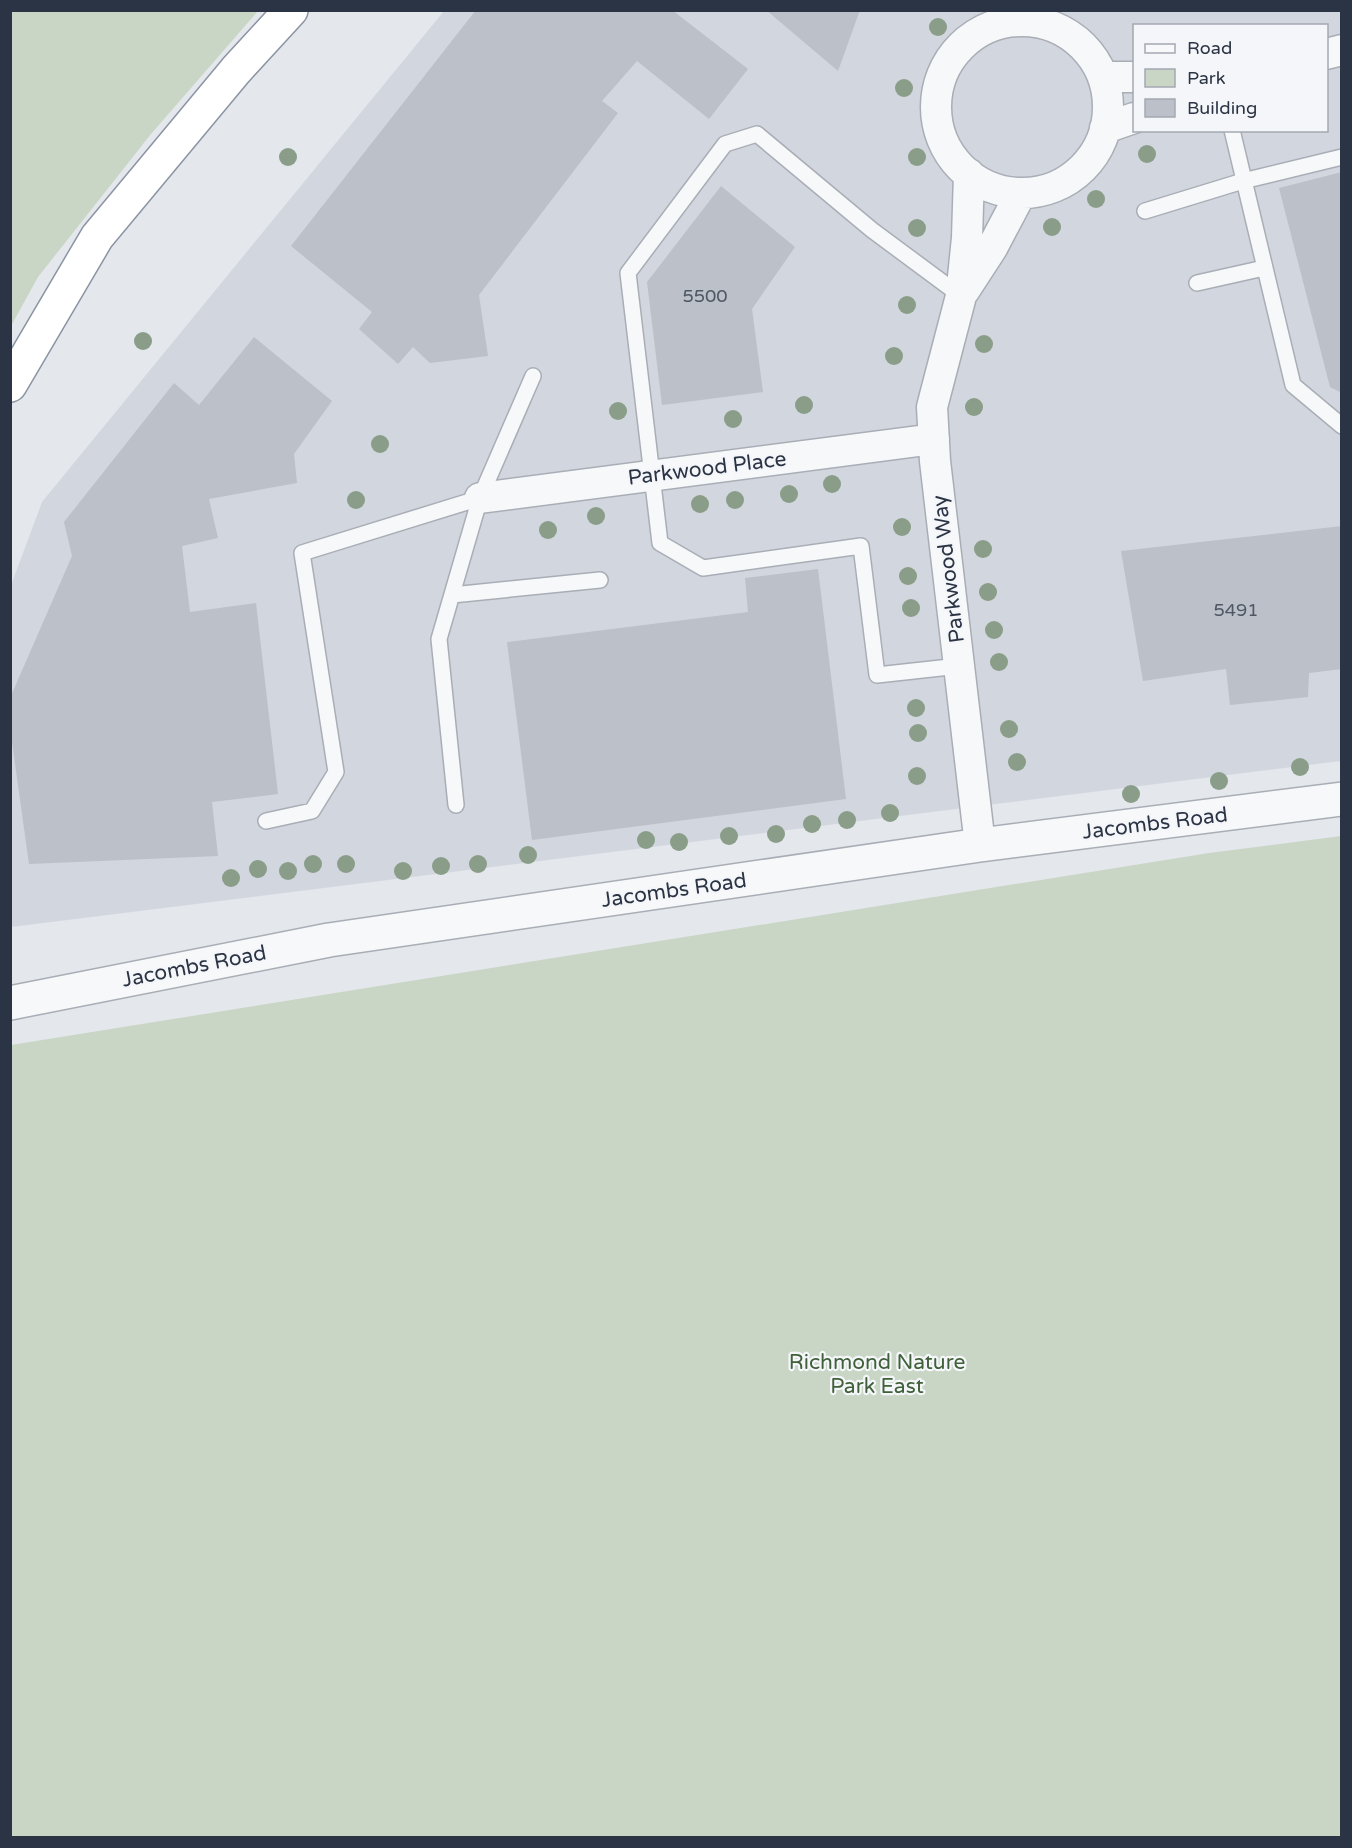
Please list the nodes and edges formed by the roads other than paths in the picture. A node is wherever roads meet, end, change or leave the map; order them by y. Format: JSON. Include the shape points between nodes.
{"nodes":[{"id":1,"x":291,"y":10,"type":"edge"},
{"id":2,"x":1017,"y":16,"type":"edge"},
{"id":3,"x":1069,"y":23,"type":"edge"},
{"id":4,"x":1103,"y":77,"type":"junction"},
{"id":5,"x":1133,"y":77,"type":"edge"},
{"id":6,"x":1133,"y":118,"type":"edge"},
{"id":7,"x":1105,"y":128,"type":"junction"},
{"id":8,"x":1232,"y":132,"type":"edge"},
{"id":9,"x":1341,"y":156,"type":"edge"},
{"id":10,"x":969,"y":174,"type":"junction"},
{"id":11,"x":1243,"y":181,"type":"junction"},
{"id":12,"x":1021,"y":193,"type":"junction"},
{"id":13,"x":1145,"y":211,"type":"dead end"},
{"id":14,"x":1264,"y":268,"type":"junction"},
{"id":15,"x":1197,"y":283,"type":"dead end"},
{"id":16,"x":961,"y":296,"type":"junction"},
{"id":17,"x":533,"y":376,"type":"dead end"},
{"id":18,"x":10,"y":385,"type":"edge"},
{"id":19,"x":1341,"y":426,"type":"edge"},
{"id":20,"x":934,"y":440,"type":"junction"},
{"id":21,"x":654,"y":475,"type":"junction"},
{"id":22,"x":480,"y":498,"type":"junction"},
{"id":23,"x":600,"y":580,"type":"dead end"},
{"id":24,"x":452,"y":596,"type":"junction"},
{"id":25,"x":959,"y":666,"type":"junction"},
{"id":26,"x":1341,"y":799,"type":"edge"},
{"id":27,"x":456,"y":805,"type":"dead end"},
{"id":28,"x":266,"y":822,"type":"dead end"},
{"id":29,"x":980,"y":845,"type":"junction"},
{"id":30,"x":10,"y":1003,"type":"edge"}],
"edges":[{"from":1,"to":18,"type":"highway","via":[[97,237]]},
{"from":2,"to":3,"type":"street","via":[[1054,27]]},
{"from":2,"to":10,"type":"street","via":[[964,43],[943,73],[936,109],[939,128],[945,145]]},
{"from":3,"to":4,"type":"street"},
{"from":4,"to":5,"type":"street"},
{"from":4,"to":7,"type":"street","via":[[1108,111]]},
{"from":6,"to":7,"type":"street"},
{"from":7,"to":12,"type":"street","via":[[1097,149],[1065,182]]},
{"from":8,"to":11,"type":"lane"},
{"from":9,"to":11,"type":"lane"},
{"from":10,"to":12,"type":"street","via":[[993,188]]},
{"from":10,"to":16,"type":"street","name":"Parkwood Way","via":[[968,238]]},
{"from":11,"to":13,"type":"lane"},
{"from":11,"to":14,"type":"lane"},
{"from":12,"to":16,"type":"street","name":"Parkwood Way"},
{"from":14,"to":15,"type":"lane"},
{"from":14,"to":19,"type":"lane","via":[[1293,385]]},
{"from":16,"to":20,"type":"street","name":"Parkwood Way","via":[[932,407]]},
{"from":16,"to":21,"type":"lane","via":[[872,230],[757,134],[726,144],[628,273]]},
{"from":17,"to":22,"type":"lane"},
{"from":20,"to":21,"type":"street","name":"Parkwood Place"},
{"from":20,"to":25,"type":"street","name":"Parkwood Way"},
{"from":21,"to":22,"type":"street","name":"Parkwood Place"},
{"from":21,"to":25,"type":"lane","via":[[660,543],[703,568],[861,546],[877,675]]},
{"from":22,"to":24,"type":"lane"},
{"from":22,"to":28,"type":"lane","via":[[302,553],[336,772],[312,811]]},
{"from":23,"to":24,"type":"lane"},
{"from":24,"to":27,"type":"lane","via":[[439,639]]},
{"from":25,"to":29,"type":"street","name":"Parkwood Way"},
{"from":26,"to":29,"type":"street","name":"Jacombs Road"},
{"from":29,"to":30,"type":"street","name":"Jacombs Road","via":[[329,940]]}]}
